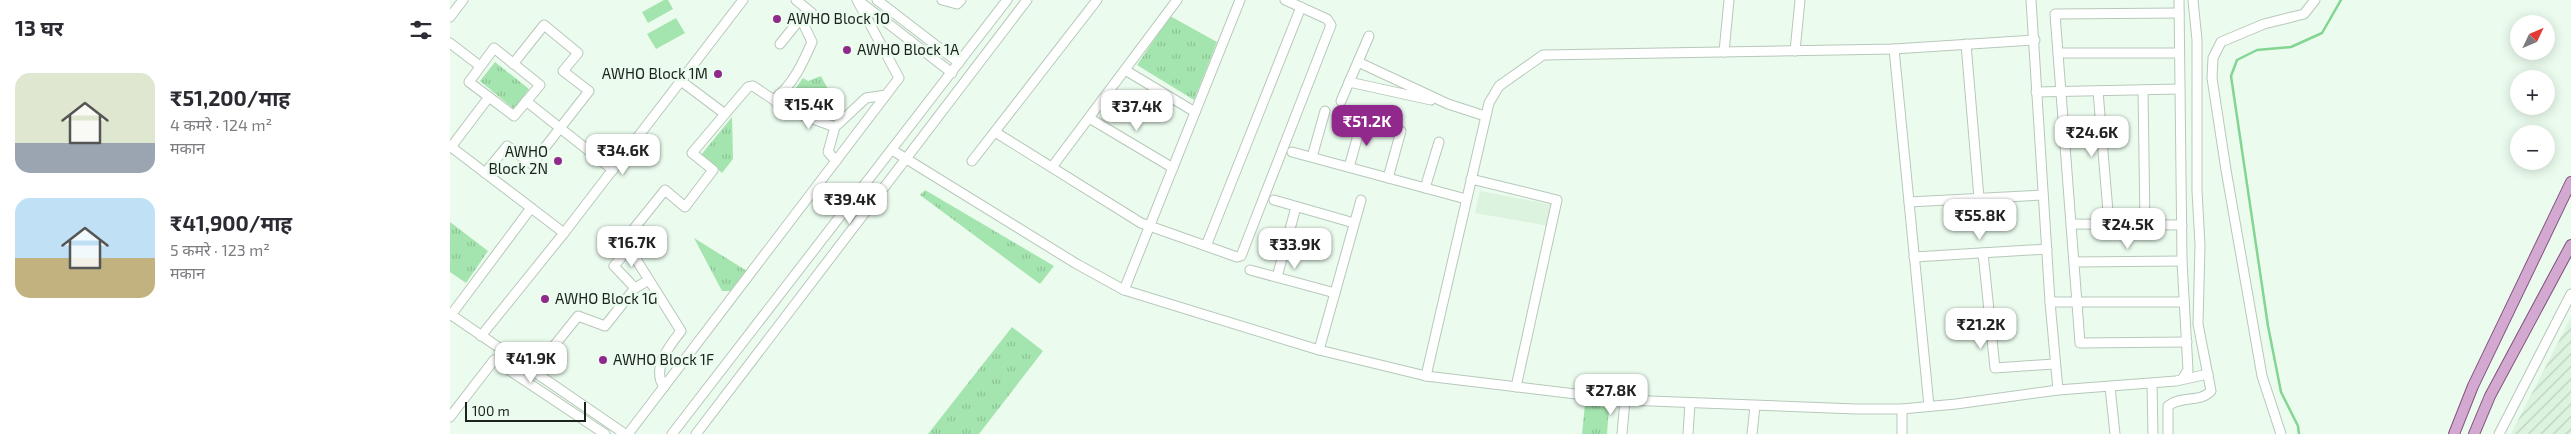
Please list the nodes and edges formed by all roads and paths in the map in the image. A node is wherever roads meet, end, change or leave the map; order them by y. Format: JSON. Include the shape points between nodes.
{"nodes":[{"id":1,"x":463,"y":0,"type":"edge"},
{"id":2,"x":744,"y":0,"type":"edge"},
{"id":3,"x":796,"y":0,"type":"edge"},
{"id":4,"x":857,"y":0,"type":"edge"},
{"id":5,"x":876,"y":0,"type":"edge"},
{"id":6,"x":942,"y":0,"type":"edge"},
{"id":7,"x":961,"y":0,"type":"edge"},
{"id":8,"x":1006,"y":0,"type":"edge"},
{"id":9,"x":1027,"y":0,"type":"edge"},
{"id":10,"x":1097,"y":0,"type":"edge"},
{"id":11,"x":1177,"y":0,"type":"edge"},
{"id":12,"x":1240,"y":0,"type":"edge"},
{"id":13,"x":1285,"y":0,"type":"edge"},
{"id":14,"x":1729,"y":0,"type":"edge"},
{"id":15,"x":1800,"y":0,"type":"edge"},
{"id":16,"x":2031,"y":0,"type":"edge"},
{"id":17,"x":2179,"y":0,"type":"edge"},
{"id":18,"x":2193,"y":0,"type":"edge"},
{"id":19,"x":2315,"y":0,"type":"edge"},
{"id":20,"x":1301,"y":7,"type":"junction"},
{"id":21,"x":808,"y":9,"type":"junction"},
{"id":22,"x":2179,"y":13,"type":"junction"},
{"id":23,"x":450,"y":17,"type":"edge"},
{"id":24,"x":1369,"y":36,"type":"dead end"},
{"id":25,"x":2035,"y":40,"type":"junction"},
{"id":26,"x":450,"y":43,"type":"edge"},
{"id":27,"x":780,"y":44,"type":"dead end"},
{"id":28,"x":1966,"y":44,"type":"junction"},
{"id":29,"x":1894,"y":49,"type":"junction"},
{"id":30,"x":1795,"y":51,"type":"junction"},
{"id":31,"x":1724,"y":52,"type":"junction"},
{"id":32,"x":2058,"y":53,"type":"junction"},
{"id":33,"x":2180,"y":53,"type":"junction"},
{"id":34,"x":1358,"y":62,"type":"junction"},
{"id":35,"x":959,"y":63,"type":"junction"},
{"id":36,"x":513,"y":64,"type":"junction"},
{"id":37,"x":480,"y":66,"type":"junction"},
{"id":38,"x":1125,"y":70,"type":"junction"},
{"id":39,"x":952,"y":73,"type":"junction"},
{"id":40,"x":681,"y":81,"type":"junction"},
{"id":41,"x":1349,"y":82,"type":"junction"},
{"id":42,"x":2180,"y":89,"type":"junction"},
{"id":43,"x":2098,"y":90,"type":"junction"},
{"id":44,"x":2143,"y":90,"type":"junction"},
{"id":45,"x":2061,"y":91,"type":"junction"},
{"id":46,"x":2036,"y":92,"type":"junction"},
{"id":47,"x":886,"y":95,"type":"junction"},
{"id":48,"x":489,"y":97,"type":"junction"},
{"id":49,"x":774,"y":100,"type":"junction"},
{"id":50,"x":526,"y":101,"type":"junction"},
{"id":51,"x":1341,"y":101,"type":"dead end"},
{"id":52,"x":1448,"y":104,"type":"junction"},
{"id":53,"x":1325,"y":110,"type":"dead end"},
{"id":54,"x":1195,"y":112,"type":"junction"},
{"id":55,"x":725,"y":114,"type":"junction"},
{"id":56,"x":1486,"y":116,"type":"junction"},
{"id":57,"x":1089,"y":118,"type":"junction"},
{"id":58,"x":1362,"y":121,"type":"dead end"},
{"id":59,"x":560,"y":127,"type":"junction"},
{"id":60,"x":835,"y":127,"type":"junction"},
{"id":61,"x":1401,"y":131,"type":"dead end"},
{"id":62,"x":995,"y":132,"type":"junction"},
{"id":63,"x":1439,"y":142,"type":"dead end"},
{"id":64,"x":451,"y":146,"type":"edge"},
{"id":65,"x":892,"y":150,"type":"junction"},
{"id":66,"x":1292,"y":152,"type":"dead end"},
{"id":67,"x":1312,"y":157,"type":"junction"},
{"id":68,"x":906,"y":160,"type":"junction"},
{"id":69,"x":836,"y":161,"type":"junction"},
{"id":70,"x":972,"y":161,"type":"dead end"},
{"id":71,"x":1052,"y":167,"type":"junction"},
{"id":72,"x":1349,"y":167,"type":"junction"},
{"id":73,"x":1173,"y":168,"type":"junction"},
{"id":74,"x":613,"y":170,"type":"junction"},
{"id":75,"x":485,"y":173,"type":"junction"},
{"id":76,"x":1388,"y":178,"type":"junction"},
{"id":77,"x":1471,"y":179,"type":"junction"},
{"id":78,"x":2571,"y":182,"type":"edge"},
{"id":79,"x":1425,"y":188,"type":"junction"},
{"id":80,"x":2043,"y":195,"type":"junction"},
{"id":81,"x":1979,"y":198,"type":"junction"},
{"id":82,"x":1466,"y":199,"type":"junction"},
{"id":83,"x":1274,"y":200,"type":"dead end"},
{"id":84,"x":1361,"y":200,"type":"dead end"},
{"id":85,"x":1909,"y":202,"type":"junction"},
{"id":86,"x":1296,"y":207,"type":"junction"},
{"id":87,"x":531,"y":208,"type":"junction"},
{"id":88,"x":1354,"y":224,"type":"junction"},
{"id":89,"x":2072,"y":224,"type":"junction"},
{"id":90,"x":2109,"y":224,"type":"junction"},
{"id":91,"x":2145,"y":225,"type":"junction"},
{"id":92,"x":2182,"y":225,"type":"junction"},
{"id":93,"x":1150,"y":226,"type":"junction"},
{"id":94,"x":564,"y":234,"type":"junction"},
{"id":95,"x":2571,"y":245,"type":"edge"},
{"id":96,"x":1206,"y":246,"type":"junction"},
{"id":97,"x":629,"y":248,"type":"junction"},
{"id":98,"x":2047,"y":249,"type":"junction"},
{"id":99,"x":1983,"y":253,"type":"junction"},
{"id":100,"x":1914,"y":257,"type":"junction"},
{"id":101,"x":2182,"y":261,"type":"junction"},
{"id":102,"x":2075,"y":262,"type":"junction"},
{"id":103,"x":1250,"y":270,"type":"dead end"},
{"id":104,"x":1277,"y":277,"type":"junction"},
{"id":105,"x":649,"y":280,"type":"junction"},
{"id":106,"x":635,"y":288,"type":"junction"},
{"id":107,"x":1124,"y":290,"type":"junction"},
{"id":108,"x":1334,"y":293,"type":"junction"},
{"id":109,"x":2571,"y":294,"type":"edge"},
{"id":110,"x":2050,"y":302,"type":"junction"},
{"id":111,"x":2078,"y":302,"type":"junction"},
{"id":112,"x":2184,"y":302,"type":"junction"},
{"id":113,"x":450,"y":315,"type":"edge"},
{"id":114,"x":481,"y":336,"type":"junction"},
{"id":115,"x":2187,"y":342,"type":"junction"},
{"id":116,"x":1319,"y":350,"type":"junction"},
{"id":117,"x":2054,"y":364,"type":"junction"},
{"id":118,"x":533,"y":372,"type":"junction"},
{"id":119,"x":2208,"y":374,"type":"junction"},
{"id":120,"x":1426,"y":376,"type":"junction"},
{"id":121,"x":2184,"y":378,"type":"junction"},
{"id":122,"x":2152,"y":384,"type":"junction"},
{"id":123,"x":664,"y":387,"type":"junction"},
{"id":124,"x":1516,"y":387,"type":"junction"},
{"id":125,"x":2110,"y":387,"type":"junction"},
{"id":126,"x":2058,"y":390,"type":"junction"},
{"id":127,"x":1625,"y":400,"type":"junction"},
{"id":128,"x":1690,"y":403,"type":"junction"},
{"id":129,"x":1755,"y":406,"type":"junction"},
{"id":130,"x":1929,"y":406,"type":"junction"},
{"id":131,"x":1902,"y":409,"type":"junction"},
{"id":132,"x":450,"y":417,"type":"edge"},
{"id":133,"x":605,"y":434,"type":"edge"},
{"id":134,"x":627,"y":434,"type":"edge"},
{"id":135,"x":672,"y":434,"type":"edge"},
{"id":136,"x":696,"y":434,"type":"edge"},
{"id":137,"x":1622,"y":434,"type":"edge"},
{"id":138,"x":1688,"y":434,"type":"edge"},
{"id":139,"x":1752,"y":434,"type":"edge"},
{"id":140,"x":1902,"y":434,"type":"edge"},
{"id":141,"x":2115,"y":434,"type":"edge"},
{"id":142,"x":2153,"y":434,"type":"edge"},
{"id":143,"x":2168,"y":434,"type":"edge"},
{"id":144,"x":2281,"y":434,"type":"edge"},
{"id":145,"x":2454,"y":434,"type":"edge"},
{"id":146,"x":2474,"y":434,"type":"edge"},
{"id":147,"x":2499,"y":434,"type":"edge"}],
"edges":[{"from":1,"to":23,"type":"street"},
{"from":2,"to":40,"type":"street"},
{"from":3,"to":21,"type":"street"},
{"from":4,"to":39,"type":"street"},
{"from":4,"to":47,"type":"street","via":[[899,78]]},
{"from":5,"to":35,"type":"street"},
{"from":6,"to":7,"type":"street","via":[[958,4]]},
{"from":8,"to":35,"type":"street"},
{"from":9,"to":68,"type":"street"},
{"from":10,"to":62,"type":"street"},
{"from":11,"to":38,"type":"street"},
{"from":12,"to":54,"type":"street"},
{"from":13,"to":20,"type":"street"},
{"from":14,"to":31,"type":"street"},
{"from":15,"to":30,"type":"street"},
{"from":16,"to":25,"type":"street"},
{"from":17,"to":22,"type":"street"},
{"from":18,"to":119,"type":"street","via":[[2197,40],[2198,324]]},
{"from":19,"to":144,"type":"street","via":[[2304,14],[2264,24],[2221,42],[2213,58],[2212,78],[2262,376]]},
{"from":20,"to":96,"type":"street"},
{"from":20,"to":96,"type":"street","via":[[1328,19],[1331,25],[1243,253],[1237,257]]},
{"from":21,"to":27,"type":"street"},
{"from":21,"to":49,"type":"street","via":[[812,13],[804,23],[812,42],[799,72]]},
{"from":22,"to":32,"type":"street","via":[[2055,14]]},
{"from":22,"to":33,"type":"street"},
{"from":24,"to":34,"type":"street"},
{"from":25,"to":28,"type":"street"},
{"from":25,"to":46,"type":"street"},
{"from":26,"to":37,"type":"street"},
{"from":28,"to":29,"type":"street"},
{"from":28,"to":81,"type":"street"},
{"from":29,"to":30,"type":"street"},
{"from":29,"to":85,"type":"street"},
{"from":30,"to":31,"type":"street"},
{"from":31,"to":56,"type":"street","via":[[1543,55],[1498,86]]},
{"from":32,"to":33,"type":"street"},
{"from":32,"to":45,"type":"street"},
{"from":33,"to":42,"type":"street"},
{"from":34,"to":41,"type":"street"},
{"from":34,"to":52,"type":"street"},
{"from":35,"to":39,"type":"street"},
{"from":36,"to":37,"type":"street","via":[[494,48]]},
{"from":36,"to":50,"type":"street","via":[[540,85]]},
{"from":36,"to":59,"type":"street","via":[[544,25],[578,53],[563,71],[589,91]]},
{"from":37,"to":48,"type":"street","via":[[468,82]]},
{"from":38,"to":54,"type":"street"},
{"from":38,"to":57,"type":"street"},
{"from":39,"to":65,"type":"street"},
{"from":40,"to":55,"type":"street"},
{"from":40,"to":74,"type":"street"},
{"from":41,"to":51,"type":"street"},
{"from":41,"to":52,"type":"street"},
{"from":42,"to":44,"type":"street"},
{"from":42,"to":92,"type":"street"},
{"from":43,"to":44,"type":"street"},
{"from":43,"to":45,"type":"street"},
{"from":43,"to":90,"type":"street"},
{"from":44,"to":91,"type":"street"},
{"from":45,"to":46,"type":"street"},
{"from":45,"to":89,"type":"street"},
{"from":46,"to":80,"type":"street"},
{"from":47,"to":60,"type":"street","via":[[866,98]]},
{"from":47,"to":69,"type":"street"},
{"from":48,"to":50,"type":"street","via":[[514,116]]},
{"from":48,"to":64,"type":"street"},
{"from":49,"to":55,"type":"street","via":[[753,86],[748,87]]},
{"from":49,"to":60,"type":"street","via":[[780,107]]},
{"from":50,"to":59,"type":"street"},
{"from":52,"to":56,"type":"street"},
{"from":53,"to":67,"type":"street"},
{"from":54,"to":73,"type":"street"},
{"from":55,"to":97,"type":"street","via":[[692,153],[713,170],[685,207],[665,190],[632,231],[636,239]]},
{"from":56,"to":77,"type":"street"},
{"from":57,"to":71,"type":"street"},
{"from":57,"to":73,"type":"street"},
{"from":58,"to":72,"type":"street"},
{"from":59,"to":74,"type":"street"},
{"from":59,"to":75,"type":"street","via":[[532,164],[507,146]]},
{"from":60,"to":69,"type":"street","via":[[828,152]]},
{"from":61,"to":76,"type":"street"},
{"from":62,"to":70,"type":"street"},
{"from":62,"to":71,"type":"street"},
{"from":63,"to":79,"type":"street"},
{"from":64,"to":75,"type":"street"},
{"from":65,"to":68,"type":"street"},
{"from":65,"to":135,"type":"street"},
{"from":66,"to":67,"type":"street"},
{"from":67,"to":72,"type":"street"},
{"from":68,"to":107,"type":"street"},
{"from":68,"to":136,"type":"street"},
{"from":69,"to":123,"type":"street"},
{"from":71,"to":93,"type":"street"},
{"from":72,"to":76,"type":"street"},
{"from":73,"to":93,"type":"street"},
{"from":74,"to":94,"type":"street"},
{"from":75,"to":87,"type":"street"},
{"from":76,"to":79,"type":"street"},
{"from":77,"to":82,"type":"street"},
{"from":77,"to":124,"type":"street","via":[[1557,200]]},
{"from":78,"to":145,"type":"main road","via":[[2473,386]]},
{"from":79,"to":82,"type":"street"},
{"from":80,"to":81,"type":"street"},
{"from":80,"to":98,"type":"street"},
{"from":81,"to":85,"type":"street"},
{"from":82,"to":120,"type":"street"},
{"from":83,"to":86,"type":"street"},
{"from":84,"to":88,"type":"street"},
{"from":85,"to":100,"type":"street"},
{"from":86,"to":88,"type":"street"},
{"from":86,"to":104,"type":"street"},
{"from":87,"to":94,"type":"street"},
{"from":87,"to":113,"type":"street"},
{"from":88,"to":108,"type":"street"},
{"from":89,"to":90,"type":"street"},
{"from":89,"to":102,"type":"street"},
{"from":90,"to":91,"type":"street"},
{"from":91,"to":92,"type":"street"},
{"from":92,"to":101,"type":"street"},
{"from":93,"to":96,"type":"street"},
{"from":93,"to":107,"type":"street"},
{"from":94,"to":114,"type":"street"},
{"from":95,"to":146,"type":"main road","via":[[2490,396]]},
{"from":97,"to":105,"type":"street"},
{"from":97,"to":106,"type":"street","via":[[614,266]]},
{"from":98,"to":99,"type":"street"},
{"from":98,"to":110,"type":"street"},
{"from":99,"to":100,"type":"street"},
{"from":99,"to":117,"type":"street","via":[[1995,368]]},
{"from":100,"to":130,"type":"street"},
{"from":101,"to":102,"type":"street"},
{"from":101,"to":112,"type":"street"},
{"from":102,"to":111,"type":"street"},
{"from":103,"to":104,"type":"street"},
{"from":104,"to":108,"type":"street"},
{"from":105,"to":106,"type":"street"},
{"from":105,"to":123,"type":"street","via":[[682,331],[667,349],[660,368]]},
{"from":106,"to":118,"type":"street","via":[[604,326],[578,316]]},
{"from":107,"to":116,"type":"street"},
{"from":108,"to":116,"type":"street"},
{"from":109,"to":147,"type":"street"},
{"from":110,"to":111,"type":"street"},
{"from":110,"to":117,"type":"street"},
{"from":111,"to":112,"type":"street"},
{"from":111,"to":115,"type":"street","via":[[2080,343]]},
{"from":112,"to":115,"type":"street"},
{"from":113,"to":114,"type":"street"},
{"from":114,"to":118,"type":"street"},
{"from":115,"to":121,"type":"street","via":[[2188,370]]},
{"from":116,"to":120,"type":"street"},
{"from":117,"to":126,"type":"street"},
{"from":118,"to":134,"type":"street"},
{"from":119,"to":121,"type":"street"},
{"from":119,"to":143,"type":"street","via":[[2211,391],[2206,396],[2174,401],[2168,406]]},
{"from":120,"to":124,"type":"street"},
{"from":121,"to":122,"type":"street"},
{"from":122,"to":125,"type":"street"},
{"from":122,"to":142,"type":"street"},
{"from":123,"to":134,"type":"street"},
{"from":124,"to":127,"type":"street"},
{"from":125,"to":126,"type":"street"},
{"from":125,"to":141,"type":"street"},
{"from":126,"to":130,"type":"street"},
{"from":127,"to":128,"type":"street"},
{"from":127,"to":137,"type":"street"},
{"from":128,"to":129,"type":"street"},
{"from":128,"to":138,"type":"street"},
{"from":129,"to":131,"type":"street"},
{"from":129,"to":139,"type":"street"},
{"from":130,"to":131,"type":"street"},
{"from":131,"to":140,"type":"street"},
{"from":132,"to":133,"type":"street","via":[[494,360]]}]}
